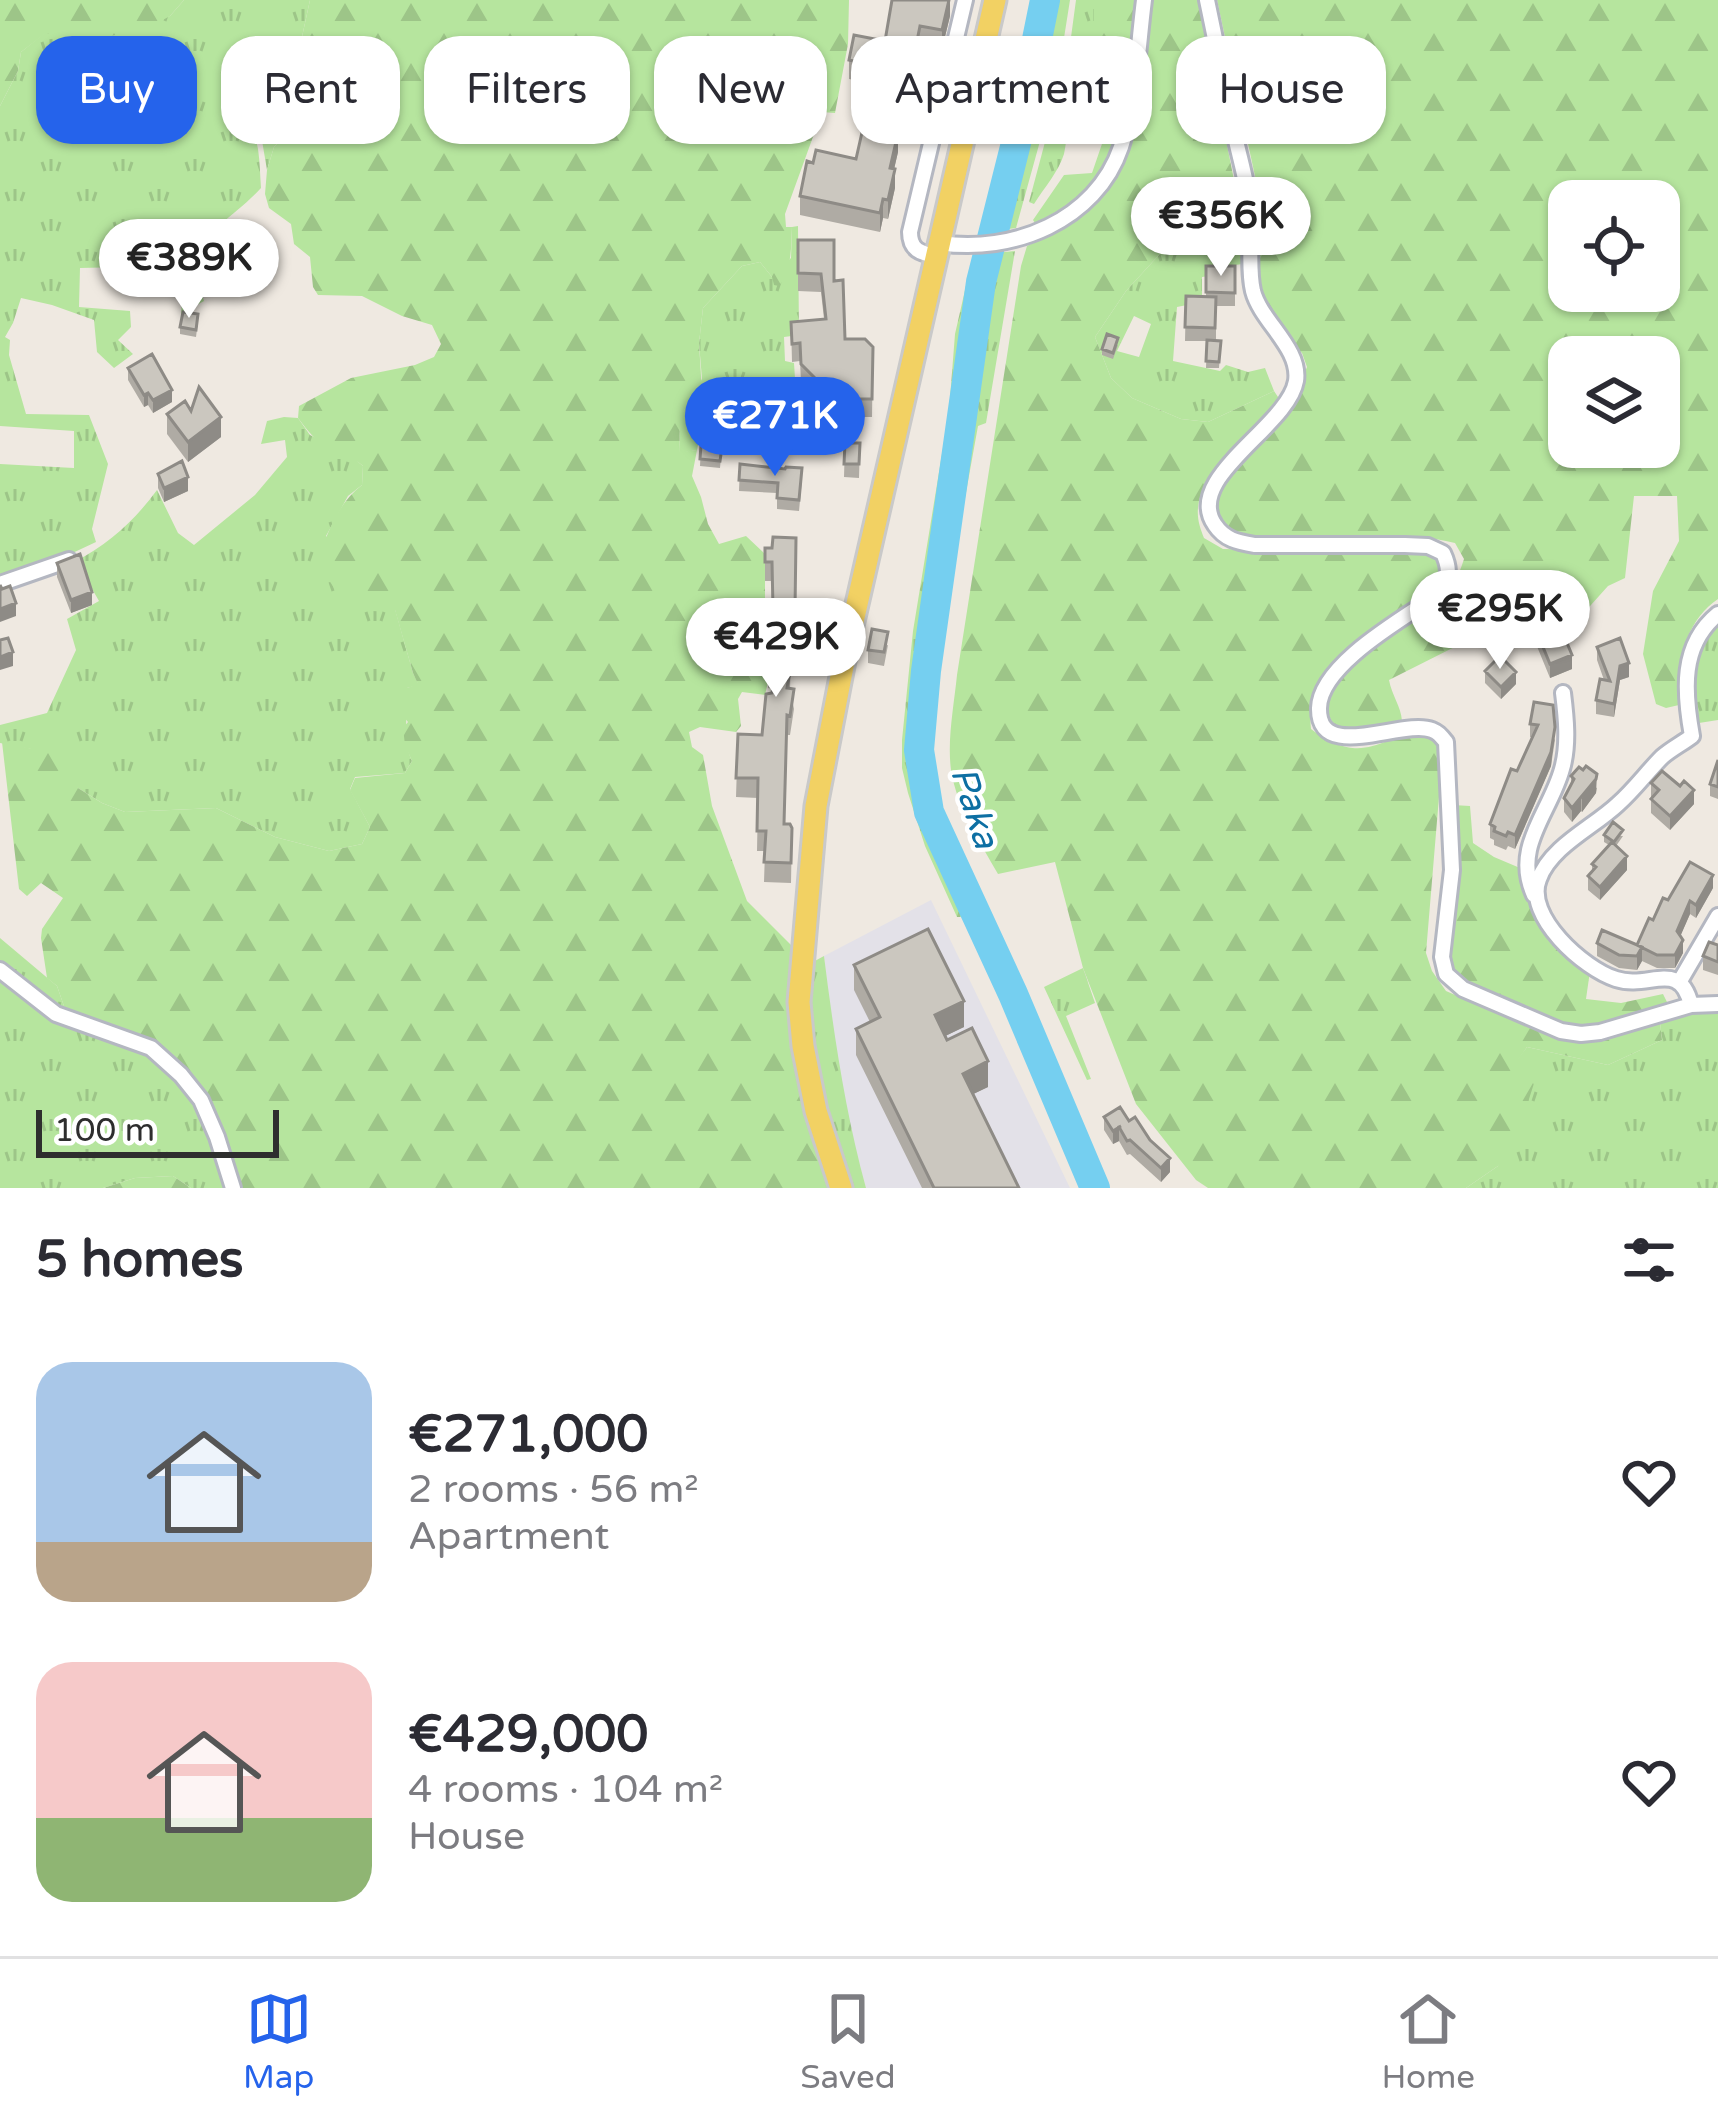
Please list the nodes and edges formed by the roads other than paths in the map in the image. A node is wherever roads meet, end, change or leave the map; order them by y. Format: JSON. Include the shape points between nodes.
{"nodes":[{"id":1,"x":965,"y":0,"type":"edge"},
{"id":2,"x":995,"y":0,"type":"edge"},
{"id":3,"x":1144,"y":0,"type":"edge"},
{"id":4,"x":1207,"y":0,"type":"edge"},
{"id":5,"x":938,"y":250,"type":"junction"},
{"id":6,"x":70,"y":560,"type":"edge"},
{"id":7,"x":0,"y":584,"type":"edge"},
{"id":8,"x":1718,"y":614,"type":"edge"},
{"id":9,"x":1563,"y":693,"type":"dead end"},
{"id":10,"x":1537,"y":899,"type":"junction"},
{"id":11,"x":1718,"y":916,"type":"edge"},
{"id":12,"x":0,"y":970,"type":"edge"},
{"id":13,"x":1680,"y":981,"type":"junction"},
{"id":14,"x":1718,"y":1004,"type":"edge"},
{"id":15,"x":1691,"y":1005,"type":"junction"},
{"id":16,"x":233,"y":1188,"type":"edge"},
{"id":17,"x":841,"y":1188,"type":"edge"}],
"edges":[{"from":1,"to":5,"type":"street","via":[[910,232],[914,250]]},
{"from":2,"to":5,"type":"main road"},
{"from":3,"to":5,"type":"street","via":[[1127,124],[1088,200],[1017,239]]},
{"from":4,"to":15,"type":"street","via":[[1250,206],[1252,287],[1289,351],[1296,382],[1215,482],[1210,520],[1235,542],[1406,544],[1443,553],[1448,580],[1439,594],[1338,668],[1319,706],[1331,734],[1345,738],[1407,727],[1428,728],[1446,742],[1446,974],[1463,989],[1581,1034]]},
{"from":5,"to":17,"type":"main road","via":[[812,835],[802,1046]]},
{"from":6,"to":7,"type":"street"},
{"from":8,"to":10,"type":"street","via":[[1690,654],[1692,736],[1561,849],[1537,882]]},
{"from":9,"to":10,"type":"street","via":[[1562,769],[1526,860]]},
{"from":10,"to":13,"type":"street","via":[[1563,942],[1614,979]]},
{"from":11,"to":13,"type":"street"},
{"from":12,"to":16,"type":"street","via":[[56,1014],[152,1048],[182,1075],[201,1100]]},
{"from":13,"to":15,"type":"street"},
{"from":14,"to":15,"type":"street"}]}
